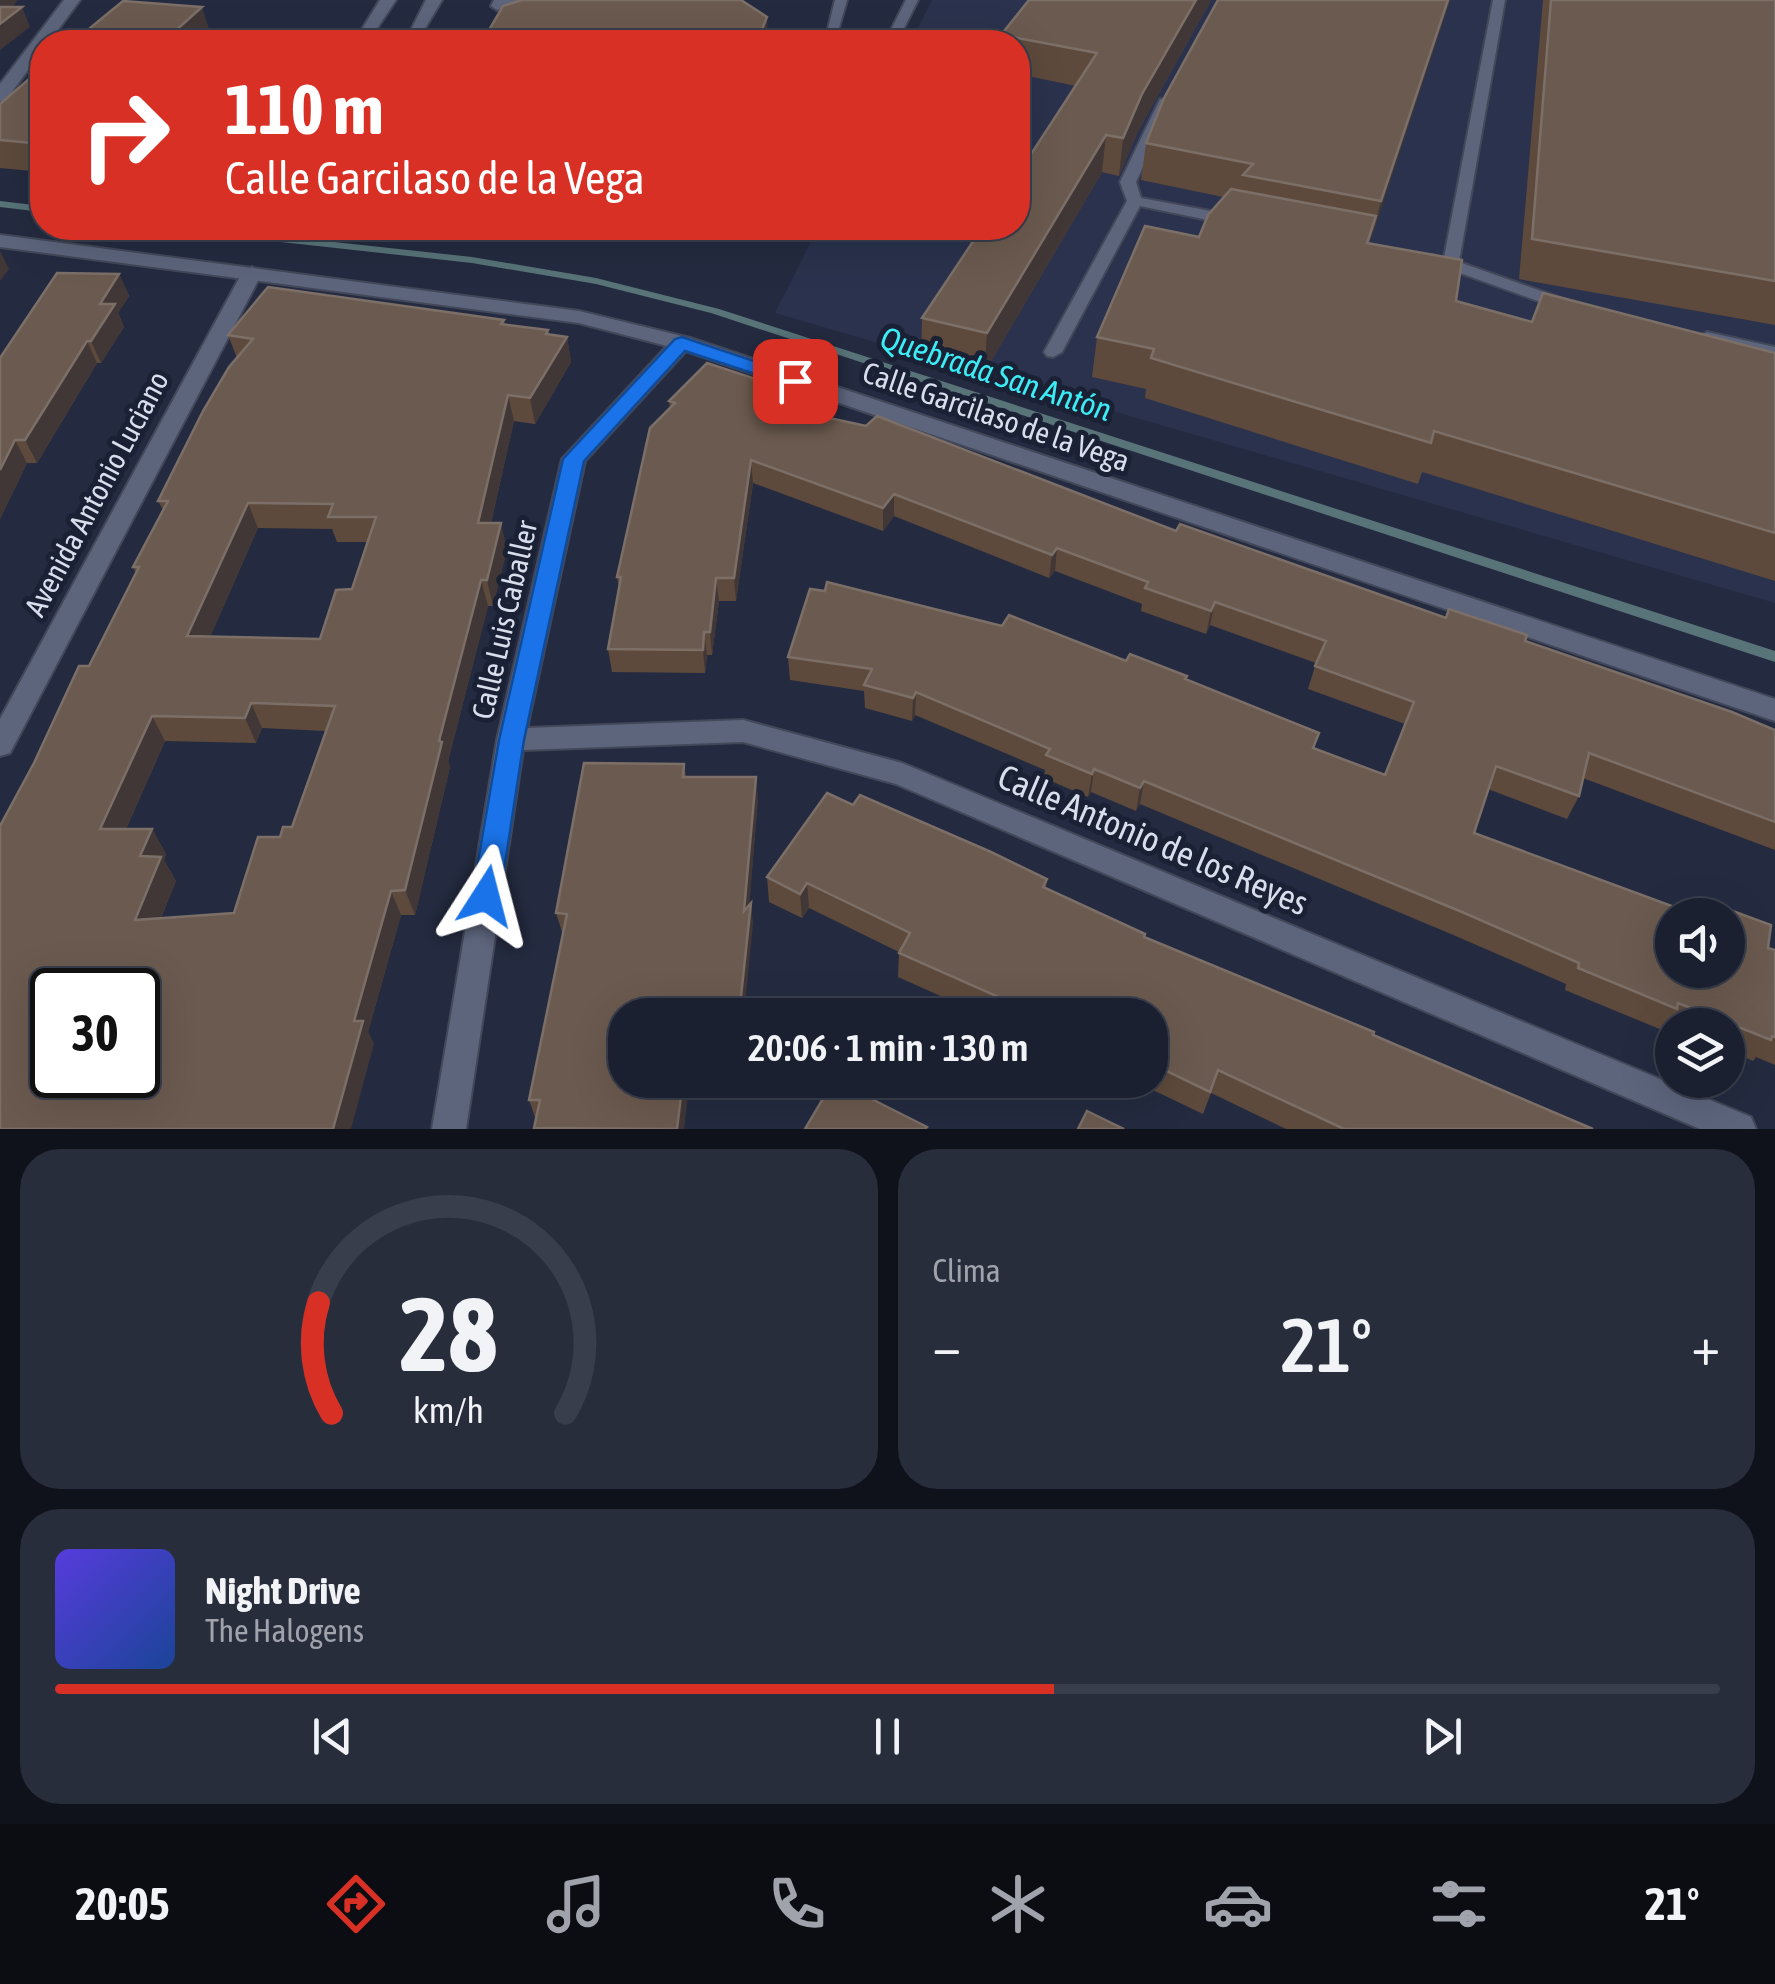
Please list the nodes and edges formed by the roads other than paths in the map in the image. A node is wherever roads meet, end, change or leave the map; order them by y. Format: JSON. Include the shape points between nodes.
{"nodes":[{"id":1,"x":72,"y":0,"type":"edge"},
{"id":2,"x":388,"y":0,"type":"edge"},
{"id":3,"x":434,"y":0,"type":"edge"},
{"id":4,"x":500,"y":0,"type":"edge"},
{"id":5,"x":520,"y":0,"type":"edge"},
{"id":6,"x":842,"y":0,"type":"edge"},
{"id":7,"x":912,"y":0,"type":"edge"},
{"id":8,"x":1499,"y":0,"type":"edge"},
{"id":9,"x":50,"y":30,"type":"edge"},
{"id":10,"x":368,"y":30,"type":"edge"},
{"id":11,"x":417,"y":30,"type":"edge"},
{"id":12,"x":832,"y":30,"type":"edge"},
{"id":13,"x":897,"y":30,"type":"edge"},
{"id":14,"x":30,"y":56,"type":"edge"},
{"id":15,"x":1176,"y":83,"type":"edge"},
{"id":16,"x":0,"y":96,"type":"edge"},
{"id":17,"x":1135,"y":201,"type":"junction"},
{"id":18,"x":1246,"y":223,"type":"edge"},
{"id":19,"x":0,"y":241,"type":"edge"},
{"id":20,"x":1414,"y":256,"type":"edge"},
{"id":21,"x":1451,"y":264,"type":"junction"},
{"id":22,"x":252,"y":274,"type":"junction"},
{"id":23,"x":1588,"y":310,"type":"edge"},
{"id":24,"x":1682,"y":331,"type":"edge"},
{"id":25,"x":682,"y":343,"type":"junction"},
{"id":26,"x":1053,"y":352,"type":"dead end"},
{"id":27,"x":1775,"y":352,"type":"edge"},
{"id":28,"x":1775,"y":710,"type":"edge"},
{"id":29,"x":511,"y":740,"type":"junction"},
{"id":30,"x":0,"y":745,"type":"edge"},
{"id":31,"x":449,"y":1129,"type":"edge"},
{"id":32,"x":1739,"y":1129,"type":"edge"}],
"edges":[{"from":1,"to":9,"type":"street"},
{"from":2,"to":10,"type":"street"},
{"from":3,"to":11,"type":"street"},
{"from":4,"to":5,"type":"lane","via":[[497,6]]},
{"from":6,"to":12,"type":"lane"},
{"from":7,"to":13,"type":"lane"},
{"from":8,"to":21,"type":"lane"},
{"from":14,"to":16,"type":"street"},
{"from":15,"to":17,"type":"lane","via":[[1128,182]]},
{"from":17,"to":18,"type":"lane"},
{"from":17,"to":26,"type":"lane"},
{"from":19,"to":22,"type":"street","name":"Calle Garcilaso de la Vega"},
{"from":20,"to":21,"type":"lane"},
{"from":21,"to":23,"type":"lane"},
{"from":22,"to":25,"type":"street","name":"Calle Garcilaso de la Vega","via":[[579,317]]},
{"from":22,"to":30,"type":"street","name":"Avenida Antonio Luciano"},
{"from":24,"to":27,"type":"lane"},
{"from":25,"to":28,"type":"street","name":"Calle Garcilaso de la Vega"},
{"from":25,"to":29,"type":"street","name":"Calle Luis Caballer","via":[[574,459]]},
{"from":29,"to":31,"type":"street","name":"Calle Luis Caballer"},
{"from":29,"to":32,"type":"street","name":"Calle Antonio de los Reyes","via":[[743,731],[902,774]]}]}
